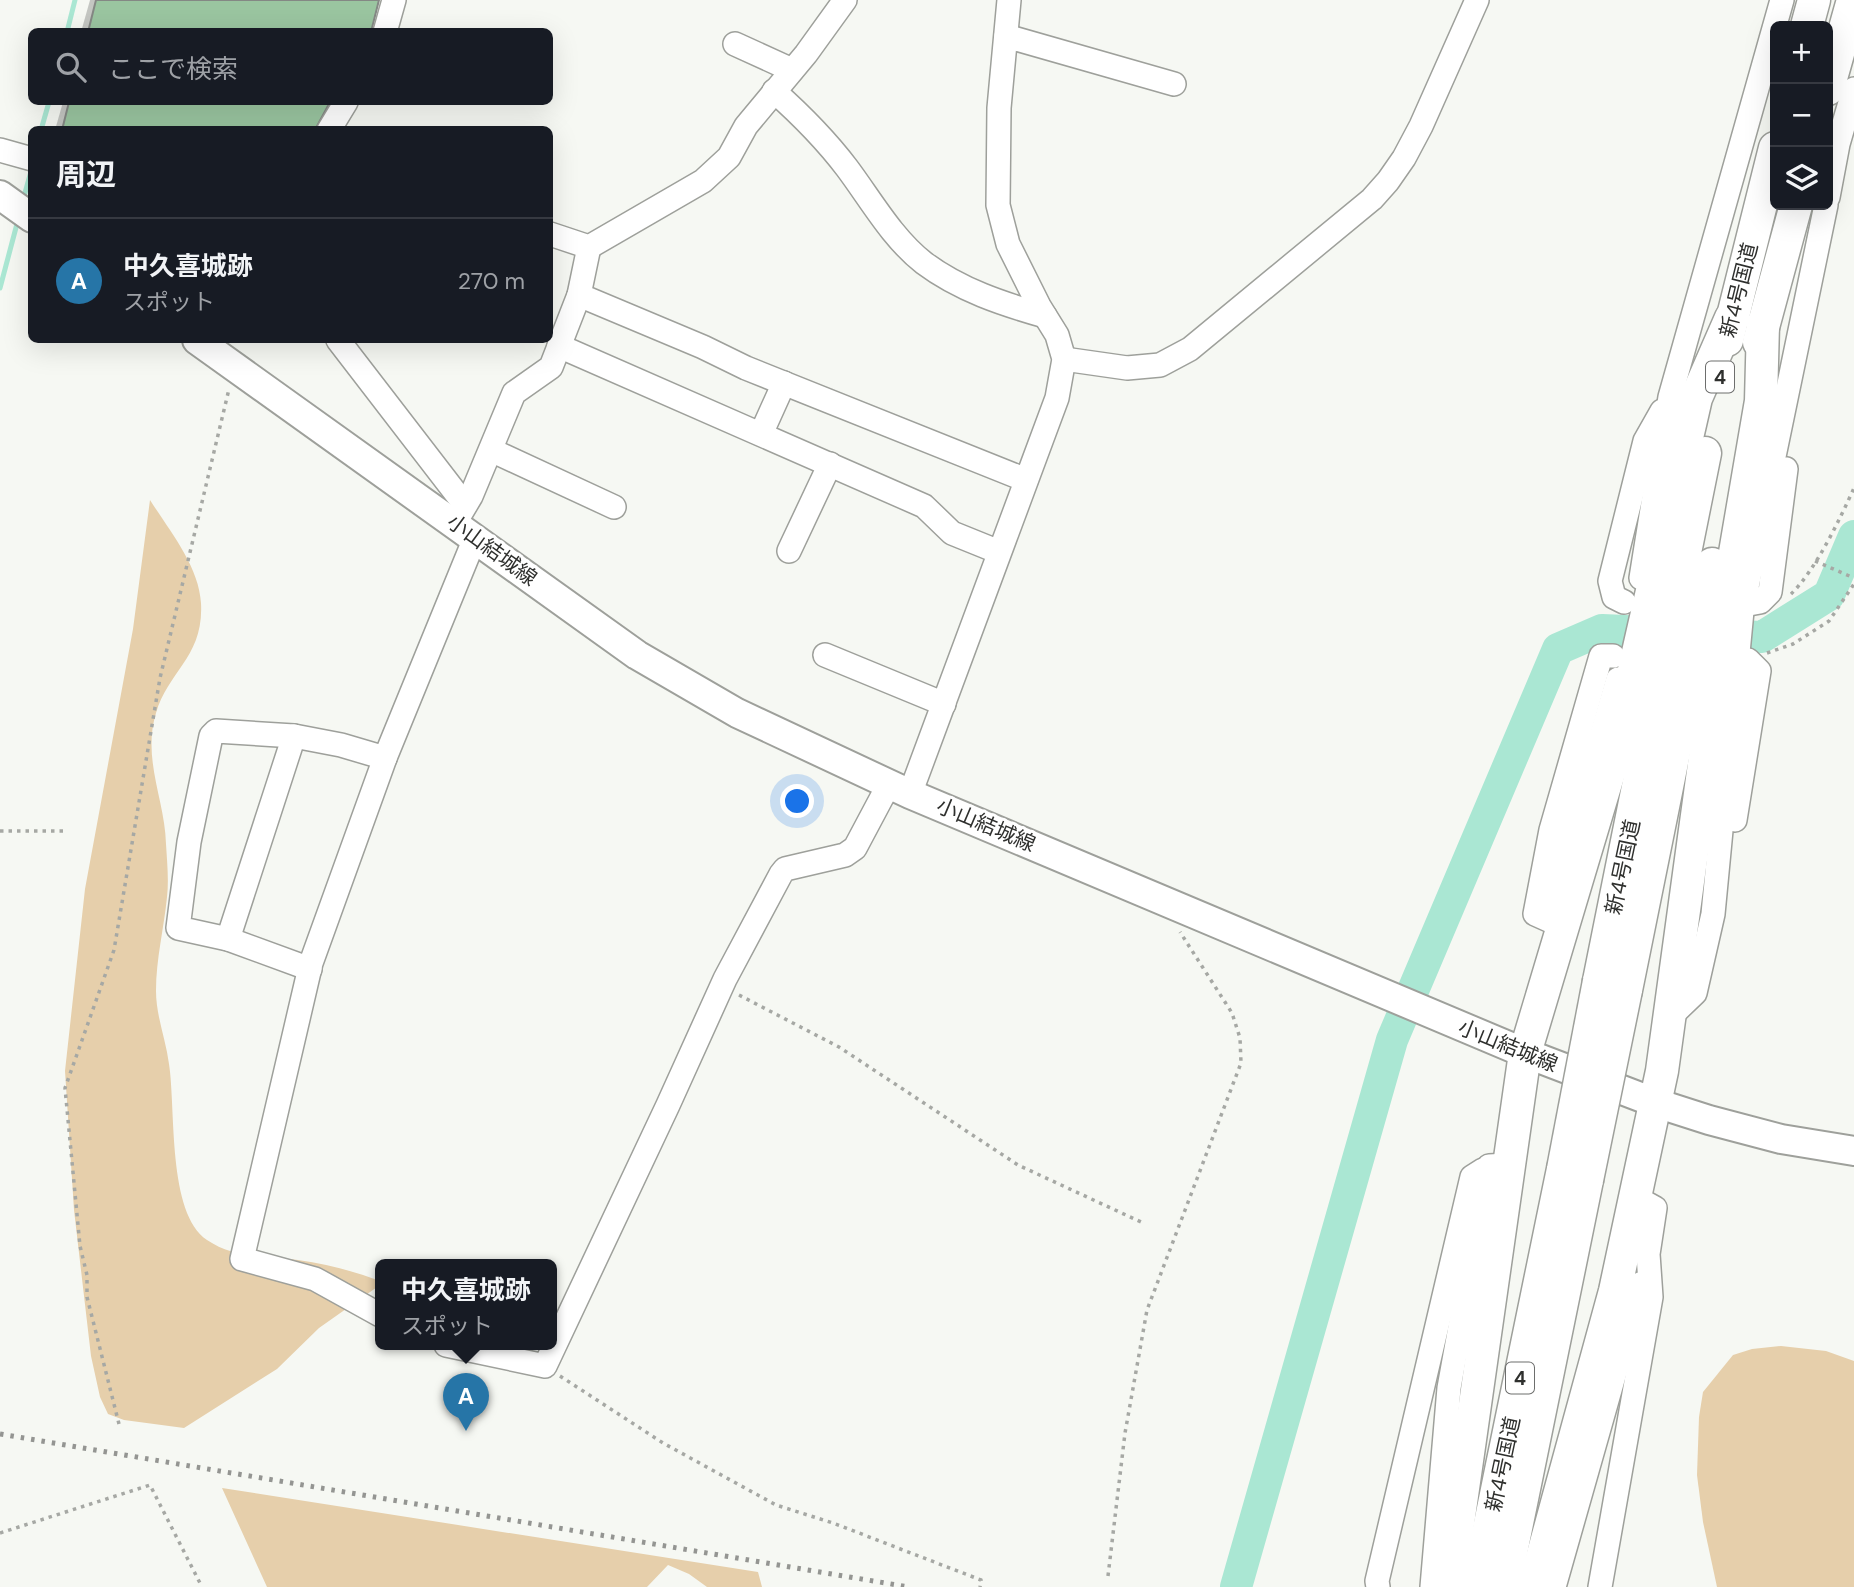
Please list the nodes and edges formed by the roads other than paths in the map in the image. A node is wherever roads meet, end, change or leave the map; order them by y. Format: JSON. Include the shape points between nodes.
{"nodes":[{"id":1,"x":394,"y":0,"type":"edge"},
{"id":2,"x":845,"y":0,"type":"edge"},
{"id":3,"x":1009,"y":0,"type":"edge"},
{"id":4,"x":1477,"y":0,"type":"edge"},
{"id":5,"x":1782,"y":0,"type":"edge"},
{"id":6,"x":1814,"y":0,"type":"edge"},
{"id":7,"x":1852,"y":14,"type":"edge"},
{"id":8,"x":1808,"y":21,"type":"edge"},
{"id":9,"x":386,"y":28,"type":"edge"},
{"id":10,"x":1006,"y":36,"type":"junction"},
{"id":11,"x":735,"y":44,"type":"dead end"},
{"id":12,"x":792,"y":70,"type":"junction"},
{"id":13,"x":1174,"y":84,"type":"dead end"},
{"id":14,"x":1830,"y":84,"type":"edge"},
{"id":15,"x":1854,"y":89,"type":"edge"},
{"id":16,"x":774,"y":90,"type":"junction"},
{"id":17,"x":344,"y":105,"type":"edge"},
{"id":18,"x":331,"y":126,"type":"edge"},
{"id":19,"x":1840,"y":144,"type":"edge"},
{"id":20,"x":0,"y":150,"type":"edge"},
{"id":21,"x":28,"y":158,"type":"edge"},
{"id":22,"x":1770,"y":167,"type":"edge"},
{"id":23,"x":1833,"y":175,"type":"edge"},
{"id":24,"x":0,"y":195,"type":"edge"},
{"id":25,"x":1795,"y":210,"type":"edge"},
{"id":26,"x":1825,"y":210,"type":"edge"},
{"id":27,"x":28,"y":215,"type":"edge"},
{"id":28,"x":553,"y":235,"type":"edge"},
{"id":29,"x":589,"y":247,"type":"junction"},
{"id":30,"x":579,"y":295,"type":"junction"},
{"id":31,"x":1045,"y":316,"type":"junction"},
{"id":32,"x":201,"y":343,"type":"edge"},
{"id":33,"x":340,"y":343,"type":"edge"},
{"id":34,"x":559,"y":346,"type":"junction"},
{"id":35,"x":1064,"y":359,"type":"junction"},
{"id":36,"x":784,"y":383,"type":"junction"},
{"id":37,"x":761,"y":434,"type":"junction"},
{"id":38,"x":491,"y":450,"type":"junction"},
{"id":39,"x":830,"y":464,"type":"junction"},
{"id":40,"x":1026,"y":480,"type":"junction"},
{"id":41,"x":614,"y":507,"type":"dead end"},
{"id":42,"x":465,"y":522,"type":"junction"},
{"id":43,"x":789,"y":551,"type":"dead end"},
{"id":44,"x":999,"y":552,"type":"junction"},
{"id":45,"x":1696,"y":608,"type":"junction"},
{"id":46,"x":825,"y":655,"type":"dead end"},
{"id":47,"x":1687,"y":655,"type":"junction"},
{"id":48,"x":944,"y":704,"type":"junction"},
{"id":49,"x":294,"y":736,"type":"junction"},
{"id":50,"x":385,"y":758,"type":"junction"},
{"id":51,"x":899,"y":789,"type":"junction"},
{"id":52,"x":228,"y":939,"type":"junction"},
{"id":53,"x":310,"y":970,"type":"junction"},
{"id":54,"x":1670,"y":1017,"type":"junction"},
{"id":55,"x":1525,"y":1053,"type":"junction"},
{"id":56,"x":1656,"y":1103,"type":"junction"},
{"id":57,"x":1854,"y":1151,"type":"edge"},
{"id":58,"x":1499,"y":1165,"type":"junction"},
{"id":59,"x":1575,"y":1175,"type":"junction"},
{"id":60,"x":1635,"y":1197,"type":"junction"},
{"id":61,"x":1648,"y":1254,"type":"junction"},
{"id":62,"x":375,"y":1312,"type":"edge"},
{"id":63,"x":557,"y":1341,"type":"edge"},
{"id":64,"x":470,"y":1350,"type":"edge"},
{"id":65,"x":553,"y":1350,"type":"edge"},
{"id":66,"x":1377,"y":1587,"type":"edge"},
{"id":67,"x":1432,"y":1587,"type":"edge"},
{"id":68,"x":1449,"y":1587,"type":"edge"},
{"id":69,"x":1477,"y":1587,"type":"edge"},
{"id":70,"x":1504,"y":1587,"type":"edge"},
{"id":71,"x":1534,"y":1587,"type":"edge"},
{"id":72,"x":1554,"y":1587,"type":"edge"},
{"id":73,"x":1600,"y":1587,"type":"edge"}],
"edges":[{"from":1,"to":9,"type":"street"},
{"from":2,"to":12,"type":"street"},
{"from":3,"to":10,"type":"street"},
{"from":4,"to":35,"type":"street","via":[[1404,158],[1372,199],[1190,349],[1160,365],[1127,368]]},
{"from":5,"to":45,"type":"street","via":[[1670,397]]},
{"from":6,"to":8,"type":"highway"},
{"from":7,"to":14,"type":"highway"},
{"from":10,"to":13,"type":"street"},
{"from":10,"to":31,"type":"street","via":[[999,108],[998,205],[1008,244]]},
{"from":11,"to":12,"type":"street"},
{"from":12,"to":16,"type":"street"},
{"from":15,"to":19,"type":"street"},
{"from":16,"to":29,"type":"street","via":[[746,125],[729,157],[704,181]]},
{"from":16,"to":31,"type":"street","via":[[814,128],[888,226],[923,262],[1002,304]]},
{"from":17,"to":18,"type":"street"},
{"from":19,"to":23,"type":"street"},
{"from":20,"to":21,"type":"street"},
{"from":22,"to":45,"type":"highway","name":"新4号国道","number":"4","via":[[1731,318]]},
{"from":24,"to":27,"type":"main road"},
{"from":25,"to":45,"type":"highway","name":"新4号国道","number":"4"},
{"from":26,"to":45,"type":"street","via":[[1784,417]]},
{"from":28,"to":29,"type":"street"},
{"from":29,"to":30,"type":"street"},
{"from":30,"to":34,"type":"street"},
{"from":30,"to":36,"type":"street"},
{"from":31,"to":35,"type":"street"},
{"from":32,"to":42,"type":"main road","name":"小山結城線"},
{"from":33,"to":42,"type":"street"},
{"from":34,"to":37,"type":"street"},
{"from":34,"to":38,"type":"street","via":[[551,367],[514,393]]},
{"from":35,"to":40,"type":"street","via":[[1057,398]]},
{"from":36,"to":37,"type":"street"},
{"from":36,"to":40,"type":"street"},
{"from":37,"to":39,"type":"street"},
{"from":38,"to":41,"type":"street"},
{"from":38,"to":42,"type":"street"},
{"from":39,"to":43,"type":"street"},
{"from":39,"to":44,"type":"street","via":[[924,506],[952,533]]},
{"from":40,"to":44,"type":"street"},
{"from":42,"to":50,"type":"street"},
{"from":42,"to":51,"type":"main road","name":"小山結城線","via":[[638,655],[715,701]]},
{"from":44,"to":48,"type":"street"},
{"from":45,"to":47,"type":"highway","name":"新4号国道","number":"4"},
{"from":45,"to":47,"type":"highway"},
{"from":45,"to":47,"type":"street"},
{"from":46,"to":48,"type":"street"},
{"from":47,"to":54,"type":"highway"},
{"from":47,"to":54,"type":"street","via":[[1759,671],[1723,896],[1713,914],[1695,993]]},
{"from":47,"to":55,"type":"highway","via":[[1616,749]]},
{"from":47,"to":59,"type":"highway","name":"新4号国道","number":"4","bridge":true},
{"from":48,"to":51,"type":"street"},
{"from":49,"to":50,"type":"street"},
{"from":49,"to":52,"type":"street"},
{"from":49,"to":52,"type":"street","via":[[216,731],[211,736],[189,842],[178,928]]},
{"from":50,"to":53,"type":"street"},
{"from":51,"to":55,"type":"main road","name":"小山結城線"},
{"from":51,"to":63,"type":"street","via":[[855,848],[781,873],[721,986]]},
{"from":52,"to":53,"type":"street"},
{"from":53,"to":62,"type":"street","via":[[242,1259],[315,1279]]},
{"from":54,"to":56,"type":"highway"},
{"from":55,"to":56,"type":"main road","name":"小山結城線"},
{"from":55,"to":58,"type":"highway"},
{"from":56,"to":57,"type":"main road","name":"小山結城線","via":[[1781,1139]]},
{"from":56,"to":60,"type":"highway"},
{"from":58,"to":66,"type":"street","via":[[1472,1177]]},
{"from":58,"to":67,"type":"street","via":[[1450,1388]]},
{"from":58,"to":68,"type":"highway"},
{"from":59,"to":69,"type":"highway","name":"新4号国道","number":"4"},
{"from":59,"to":70,"type":"highway","name":"新4号国道","number":"4"},
{"from":60,"to":61,"type":"street","via":[[1655,1208]]},
{"from":60,"to":71,"type":"highway","via":[[1615,1291]]},
{"from":61,"to":72,"type":"street"},
{"from":61,"to":73,"type":"street","via":[[1651,1297]]},
{"from":64,"to":65,"type":"street","via":[[545,1366]]}]}
